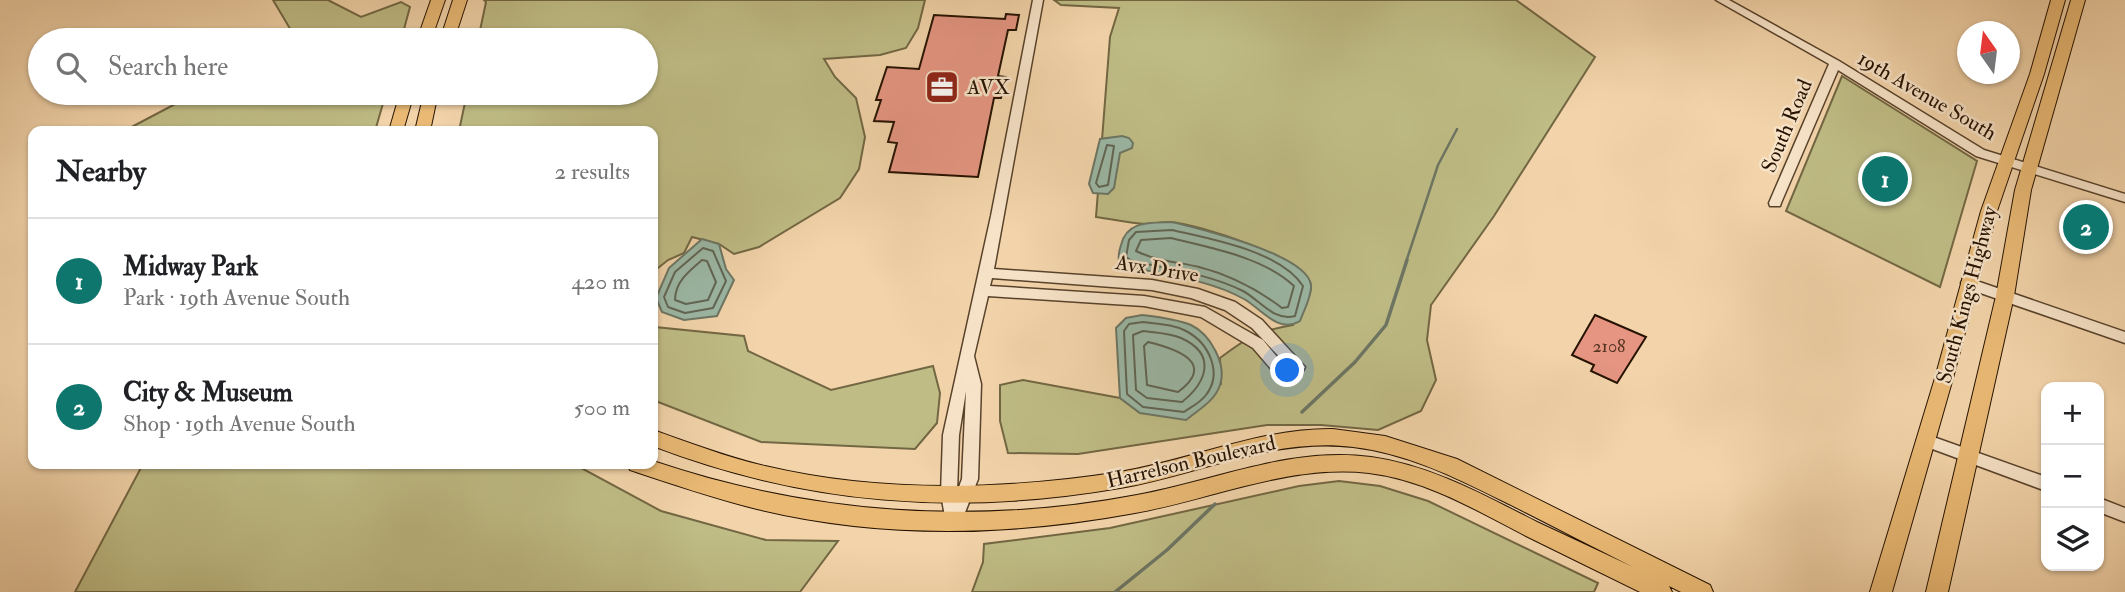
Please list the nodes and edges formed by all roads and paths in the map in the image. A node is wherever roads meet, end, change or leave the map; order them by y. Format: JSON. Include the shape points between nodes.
{"nodes":[{"id":1,"x":438,"y":0,"type":"edge"},
{"id":2,"x":460,"y":0,"type":"edge"},
{"id":3,"x":1038,"y":0,"type":"edge"},
{"id":4,"x":1721,"y":0,"type":"edge"},
{"id":5,"x":2058,"y":0,"type":"edge"},
{"id":6,"x":2078,"y":0,"type":"edge"},
{"id":7,"x":428,"y":28,"type":"edge"},
{"id":8,"x":451,"y":28,"type":"edge"},
{"id":9,"x":1835,"y":63,"type":"junction"},
{"id":10,"x":404,"y":105,"type":"edge"},
{"id":11,"x":428,"y":105,"type":"edge"},
{"id":12,"x":398,"y":126,"type":"edge"},
{"id":13,"x":423,"y":126,"type":"edge"},
{"id":14,"x":2007,"y":161,"type":"junction"},
{"id":15,"x":2031,"y":170,"type":"junction"},
{"id":16,"x":2125,"y":198,"type":"edge"},
{"id":17,"x":1775,"y":203,"type":"dead end"},
{"id":18,"x":986,"y":274,"type":"junction"},
{"id":19,"x":1968,"y":283,"type":"junction"},
{"id":20,"x":1141,"y":285,"type":"junction"},
{"id":21,"x":982,"y":291,"type":"junction"},
{"id":22,"x":2005,"y":296,"type":"junction"},
{"id":23,"x":1139,"y":300,"type":"junction"},
{"id":24,"x":2125,"y":338,"type":"edge"},
{"id":25,"x":1298,"y":367,"type":"dead end"},
{"id":26,"x":1284,"y":374,"type":"dead end"},
{"id":27,"x":658,"y":440,"type":"edge"},
{"id":28,"x":1925,"y":440,"type":"junction"},
{"id":29,"x":1969,"y":454,"type":"junction"},
{"id":30,"x":650,"y":469,"type":"edge"},
{"id":31,"x":2041,"y":482,"type":"edge"},
{"id":32,"x":956,"y":494,"type":"junction"},
{"id":33,"x":2104,"y":507,"type":"edge"},
{"id":34,"x":2125,"y":515,"type":"edge"},
{"id":35,"x":953,"y":523,"type":"junction"},
{"id":36,"x":1661,"y":592,"type":"edge"},
{"id":37,"x":1702,"y":592,"type":"edge"},
{"id":38,"x":1881,"y":592,"type":"edge"},
{"id":39,"x":1937,"y":592,"type":"edge"}],
"edges":[{"from":1,"to":7,"type":"main road"},
{"from":2,"to":8,"type":"main road"},
{"from":3,"to":18,"type":"street"},
{"from":4,"to":9,"type":"street","name":"19th Avenue South"},
{"from":5,"to":14,"type":"main road","name":"South Kings Highway"},
{"from":6,"to":15,"type":"main road","name":"South Kings Highway"},
{"from":9,"to":14,"type":"street","name":"19th Avenue South","via":[[1968,146]]},
{"from":9,"to":17,"type":"street","name":"South Road"},
{"from":10,"to":12,"type":"main road"},
{"from":11,"to":13,"type":"main road"},
{"from":14,"to":15,"type":"street","name":"19th Avenue South"},
{"from":14,"to":19,"type":"main road","name":"South Kings Highway"},
{"from":15,"to":16,"type":"street","name":"19th Avenue South"},
{"from":15,"to":22,"type":"main road","name":"South Kings Highway","via":[[2023,190]]},
{"from":18,"to":20,"type":"street","name":"Avx Drive"},
{"from":18,"to":21,"type":"street"},
{"from":19,"to":22,"type":"street"},
{"from":19,"to":28,"type":"main road","name":"South Kings Highway"},
{"from":20,"to":23,"type":"street"},
{"from":20,"to":25,"type":"street","name":"Avx Drive","via":[[1193,293],[1230,306],[1257,324]]},
{"from":21,"to":23,"type":"street","name":"Avx Drive"},
{"from":21,"to":32,"type":"street","via":[[968,359],[974,384],[970,478]]},
{"from":22,"to":24,"type":"street"},
{"from":22,"to":29,"type":"main road","name":"South Kings Highway"},
{"from":23,"to":26,"type":"street","name":"Avx Drive","via":[[1205,312],[1230,324],[1258,344]]},
{"from":27,"to":32,"type":"main road","name":"Harrelson Boulevard","via":[[718,462],[788,479],[863,490]]},
{"from":28,"to":29,"type":"street"},
{"from":28,"to":38,"type":"main road","name":"South Kings Highway"},
{"from":29,"to":31,"type":"street"},
{"from":29,"to":39,"type":"main road","name":"South Kings Highway"},
{"from":30,"to":35,"type":"main road","name":"Harrelson Boulevard","via":[[690,484],[839,517]]},
{"from":32,"to":35,"type":"street"},
{"from":32,"to":37,"type":"main road","name":"Harrelson Boulevard","via":[[1024,492],[1124,479],[1278,442],[1315,437],[1354,439],[1416,452],[1450,465]]},
{"from":33,"to":34,"type":"street"},
{"from":35,"to":36,"type":"main road","name":"Harrelson Boulevard","via":[[1109,510],[1302,465],[1369,465],[1445,485]]}]}
